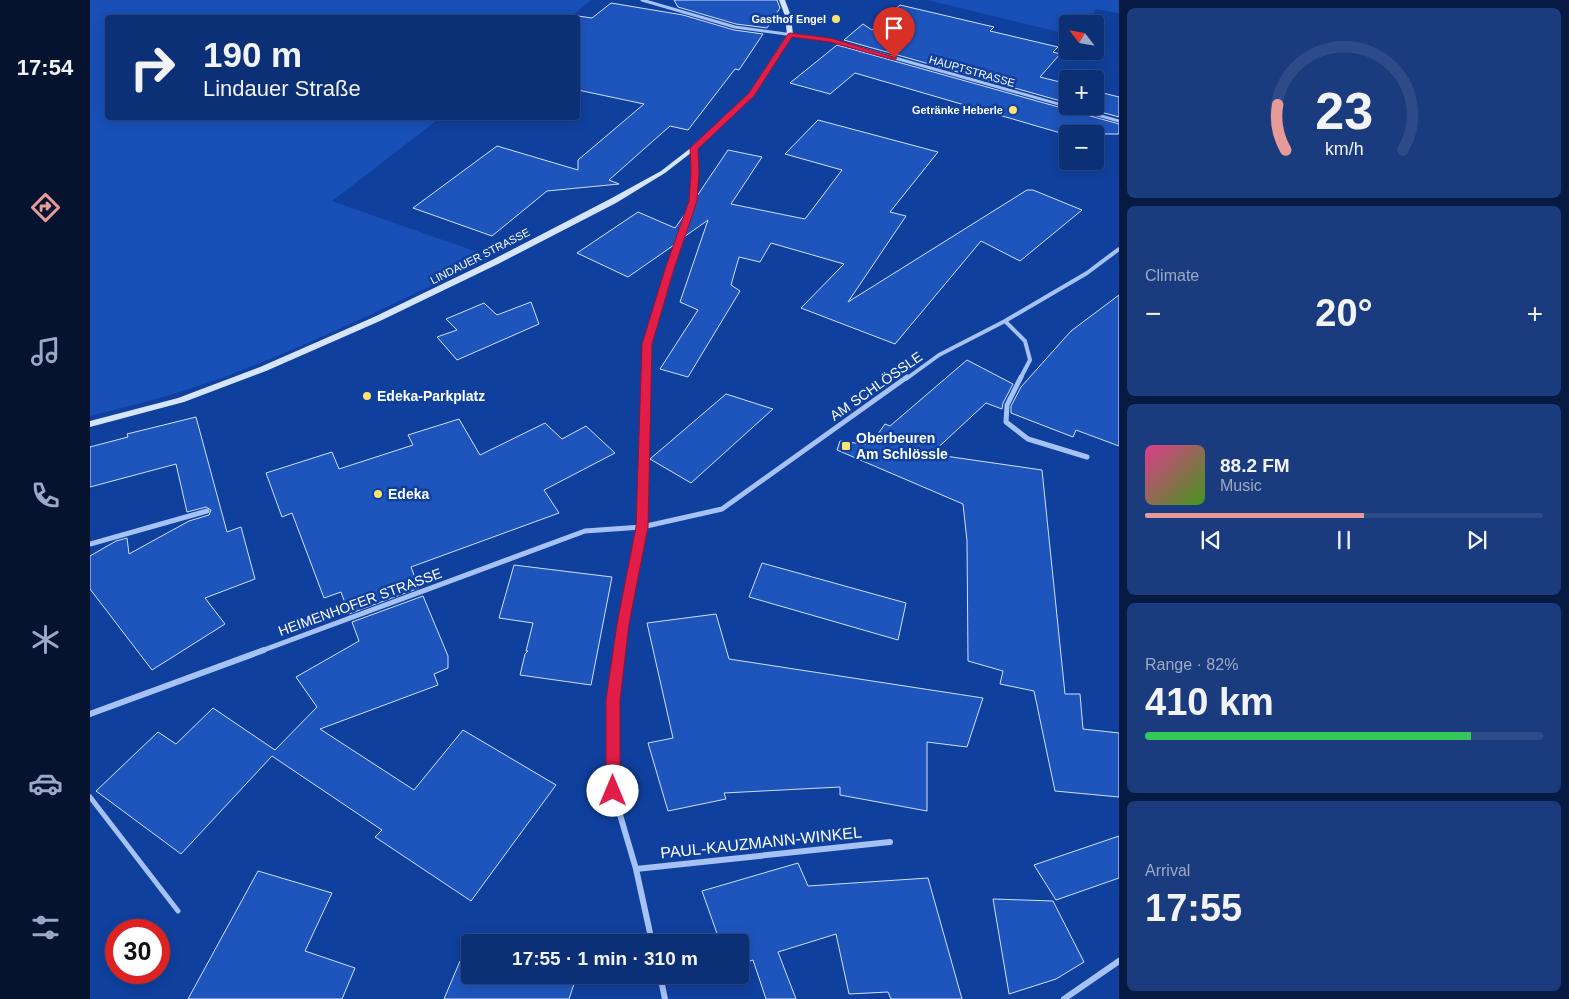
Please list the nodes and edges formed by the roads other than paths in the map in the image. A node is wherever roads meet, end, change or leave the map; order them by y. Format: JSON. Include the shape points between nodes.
{"nodes":[{"id":1,"x":642,"y":0,"type":"edge"},
{"id":2,"x":782,"y":0,"type":"edge"},
{"id":3,"x":790,"y":35,"type":"junction"},
{"id":4,"x":1119,"y":121,"type":"edge"},
{"id":5,"x":694,"y":148,"type":"junction"},
{"id":6,"x":1119,"y":249,"type":"edge"},
{"id":7,"x":1005,"y":321,"type":"junction"},
{"id":8,"x":90,"y":424,"type":"edge"},
{"id":9,"x":1087,"y":457,"type":"dead end"},
{"id":10,"x":207,"y":511,"type":"dead end"},
{"id":11,"x":642,"y":527,"type":"junction"},
{"id":12,"x":90,"y":544,"type":"edge"},
{"id":13,"x":90,"y":714,"type":"edge"},
{"id":14,"x":90,"y":797,"type":"edge"},
{"id":15,"x":890,"y":842,"type":"dead end"},
{"id":16,"x":636,"y":869,"type":"junction"},
{"id":17,"x":178,"y":911,"type":"dead end"},
{"id":18,"x":650,"y":934,"type":"edge"},
{"id":19,"x":1119,"y":961,"type":"edge"},
{"id":20,"x":662,"y":984,"type":"edge"},
{"id":21,"x":665,"y":999,"type":"edge"},
{"id":22,"x":1064,"y":999,"type":"edge"}],
"edges":[{"from":1,"to":3,"type":"street","name":"HAUPTSTRASSE","via":[[734,27]]},
{"from":2,"to":3,"type":"main road"},
{"from":3,"to":4,"type":"street","name":"HAUPTSTRASSE","via":[[830,40]]},
{"from":3,"to":5,"type":"main road","name":"LINDAUER STRASSE","via":[[752,94]]},
{"from":5,"to":8,"type":"main road","name":"LINDAUER STRASSE","via":[[663,172],[613,200],[378,319],[263,369],[181,400]]},
{"from":5,"to":11,"type":"street","via":[[693,201],[647,344]]},
{"from":6,"to":7,"type":"street","name":"AM SCHLÖSSLE","via":[[1087,273]]},
{"from":7,"to":9,"type":"street","via":[[1025,341],[1030,360],[1007,405],[1006,422],[1028,439]]},
{"from":7,"to":11,"type":"street","name":"AM SCHLÖSSLE","via":[[939,355],[722,509]]},
{"from":10,"to":12,"type":"street"},
{"from":11,"to":13,"type":"street","name":"HEIMENHOFER STRASSE","via":[[585,531]]},
{"from":11,"to":16,"type":"street","via":[[623,624],[613,700],[613,791]]},
{"from":14,"to":17,"type":"lane"},
{"from":15,"to":16,"type":"street","name":"PAUL-KAUZMANN-WINKEL"},
{"from":16,"to":18,"type":"street"},
{"from":19,"to":22,"type":"street"},
{"from":20,"to":21,"type":"street"}]}
